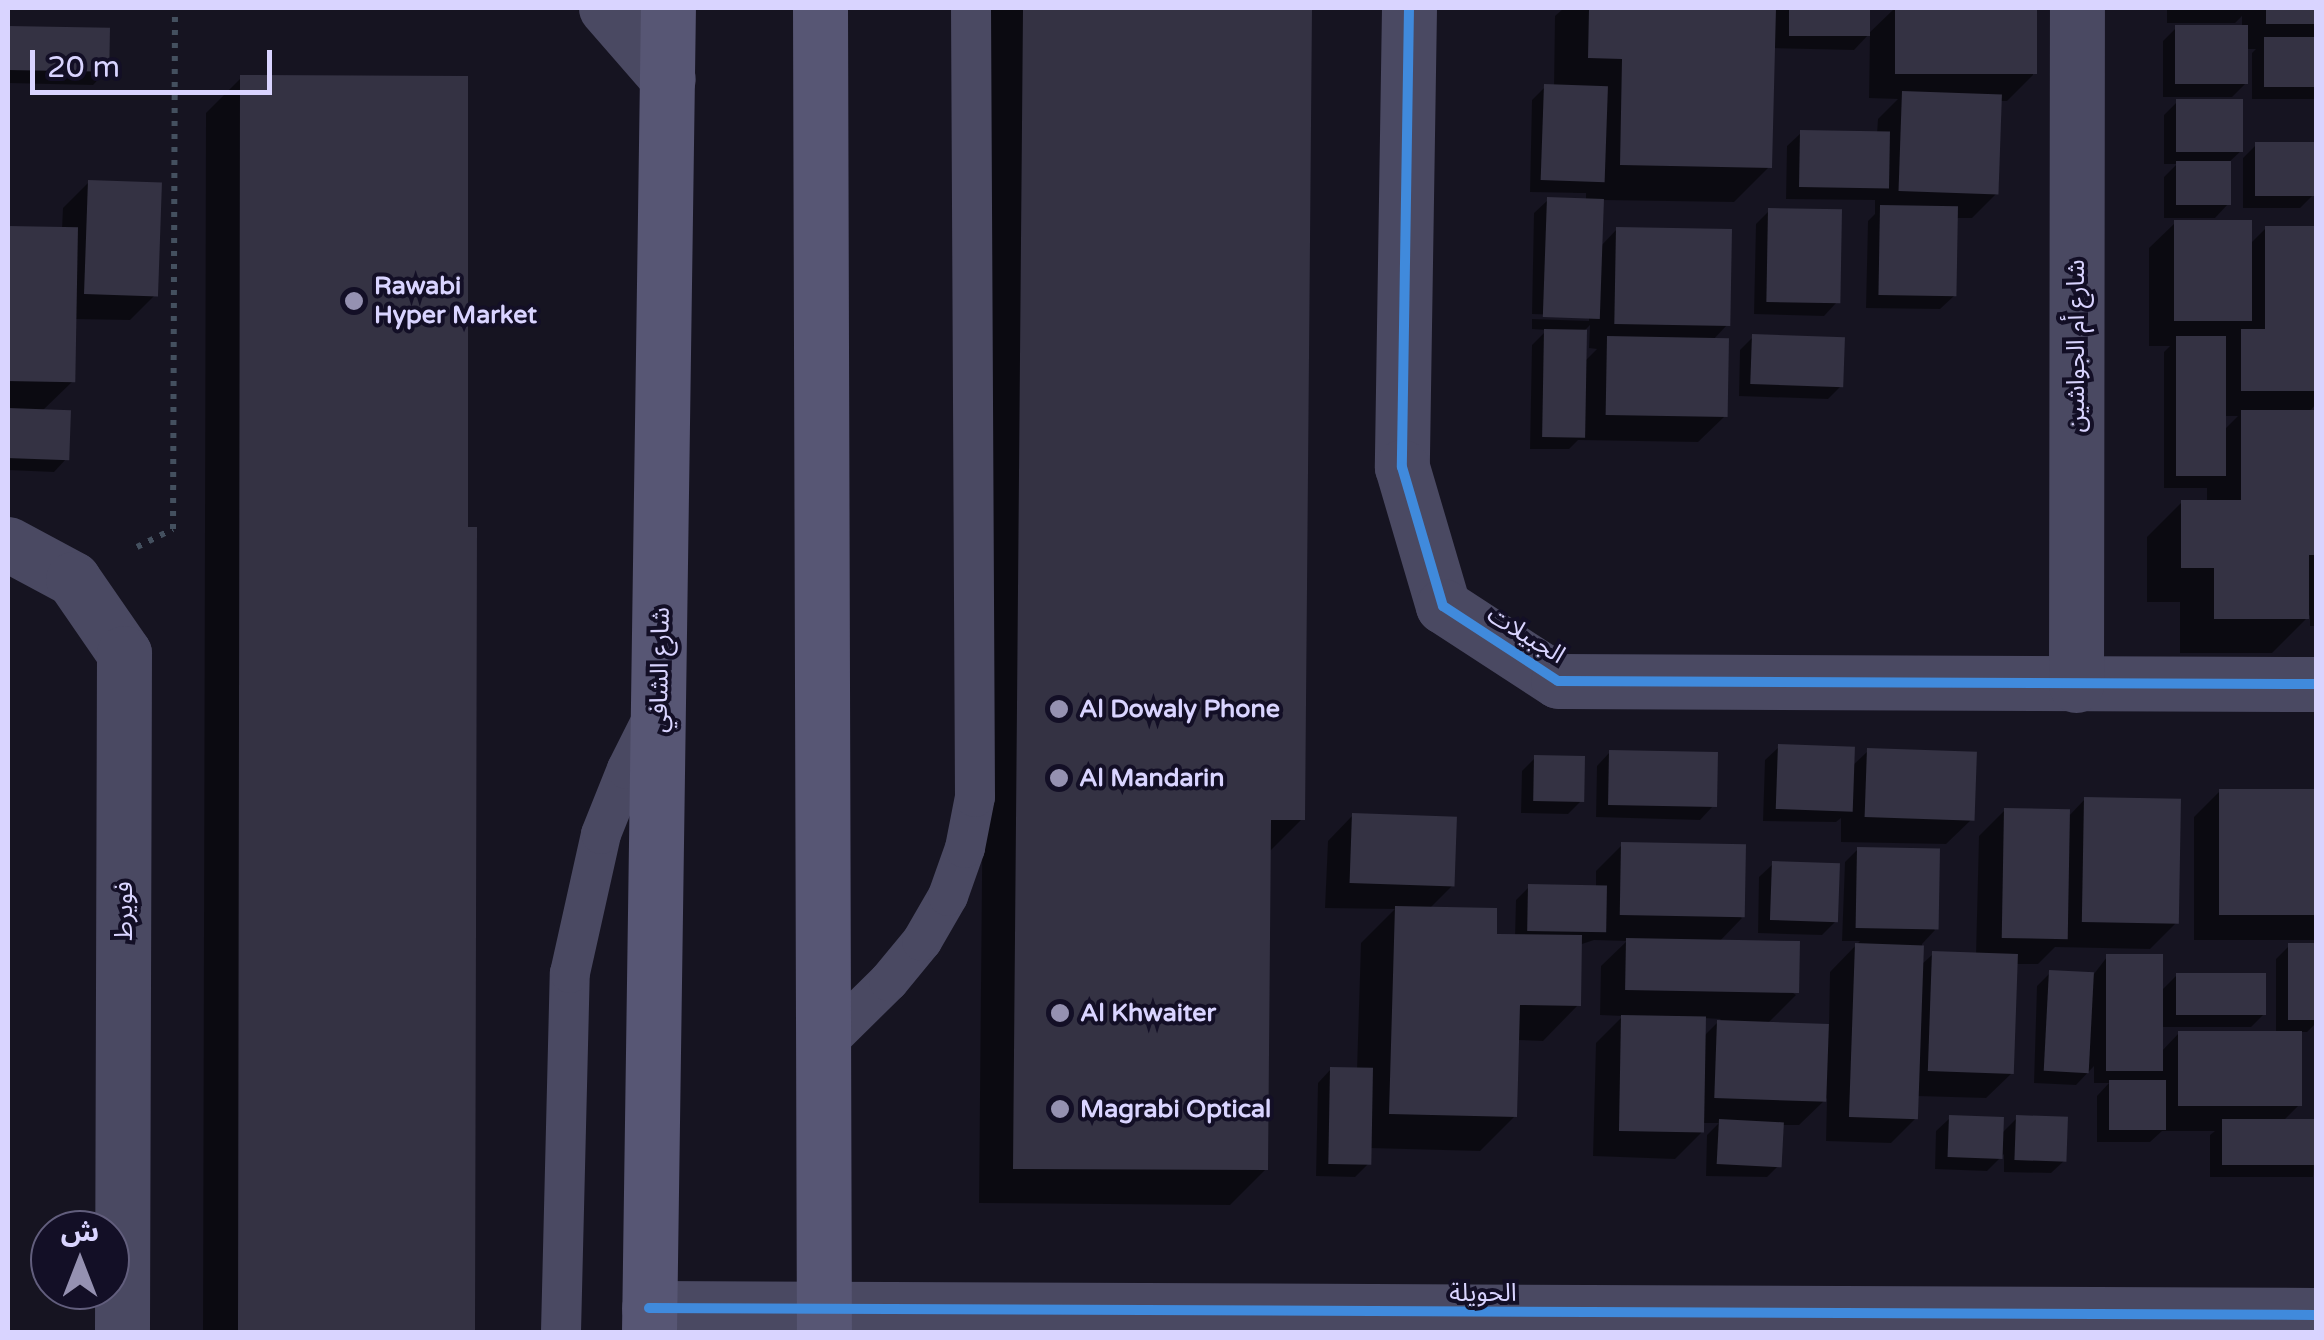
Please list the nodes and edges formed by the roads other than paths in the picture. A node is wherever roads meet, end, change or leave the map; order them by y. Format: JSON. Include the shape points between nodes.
{"nodes":[{"id":1,"x":606,"y":8,"type":"edge"},
{"id":2,"x":668,"y":8,"type":"edge"},
{"id":3,"x":820,"y":8,"type":"edge"},
{"id":4,"x":970,"y":8,"type":"edge"},
{"id":5,"x":1409,"y":8,"type":"edge"},
{"id":6,"x":2077,"y":8,"type":"edge"},
{"id":7,"x":668,"y":79,"type":"junction"},
{"id":8,"x":8,"y":544,"type":"edge"},
{"id":9,"x":2316,"y":684,"type":"edge"},
{"id":10,"x":2076,"y":685,"type":"junction"},
{"id":11,"x":660,"y":706,"type":"junction"},
{"id":12,"x":822,"y":1047,"type":"junction"},
{"id":13,"x":2316,"y":1315,"type":"edge"},
{"id":14,"x":649,"y":1320,"type":"edge"},
{"id":15,"x":824,"y":1321,"type":"edge"},
{"id":16,"x":122,"y":1332,"type":"edge"},
{"id":17,"x":561,"y":1332,"type":"edge"}],
"edges":[{"from":1,"to":7,"type":"street"},
{"from":2,"to":7,"type":"main road","name":"شارع الشافي"},
{"from":3,"to":12,"type":"main road"},
{"from":4,"to":12,"type":"lane","via":[[975,797],[948,896],[922,940]]},
{"from":5,"to":10,"type":"street","name":"الجبيلات","via":[[1402,468],[1443,606],[1558,681]]},
{"from":6,"to":10,"type":"street","name":"شارع أم الجواشين"},
{"from":7,"to":11,"type":"main road","name":"شارع الشافي"},
{"from":8,"to":16,"type":"street","name":"فويرط","via":[[73,579],[124,653]]},
{"from":9,"to":10,"type":"street","name":"الجبيلات"},
{"from":11,"to":14,"type":"main road","name":"شارع الشافي"},
{"from":11,"to":17,"type":"lane","via":[[601,834],[570,973]]},
{"from":12,"to":15,"type":"main road"},
{"from":13,"to":15,"type":"street","name":"الحويلة"},
{"from":14,"to":15,"type":"street","name":"الحويلة"}]}
